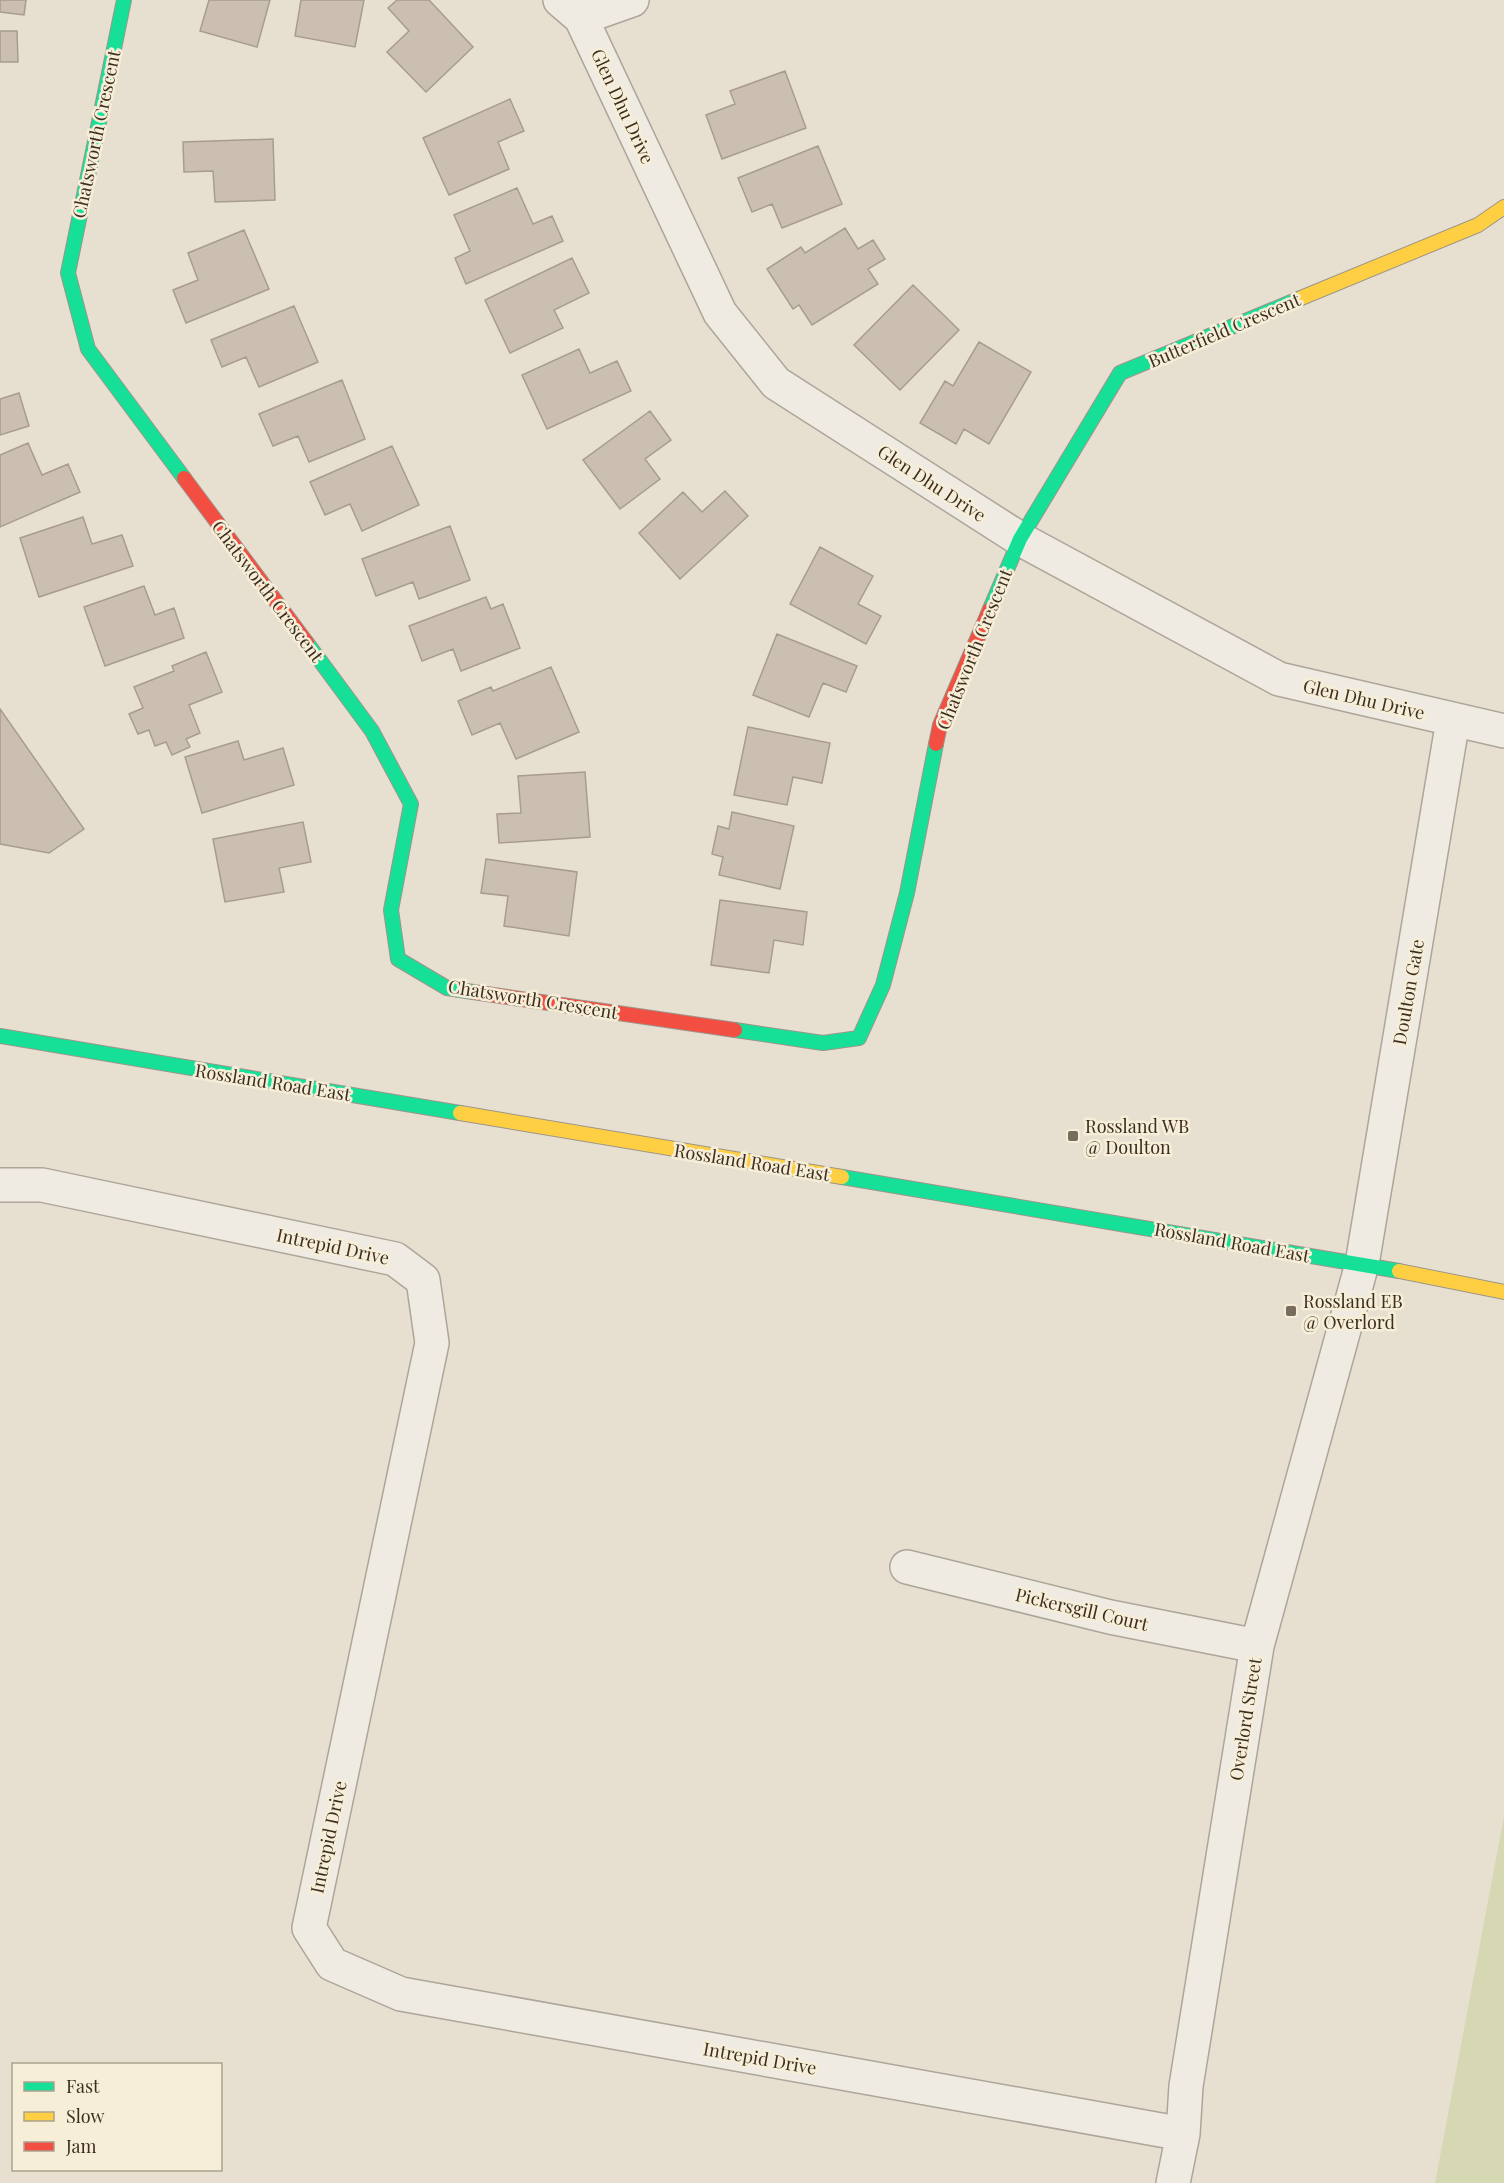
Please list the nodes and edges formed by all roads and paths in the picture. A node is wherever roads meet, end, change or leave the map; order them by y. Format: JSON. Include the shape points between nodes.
{"nodes":[{"id":1,"x":124,"y":0,"type":"edge"},
{"id":2,"x":632,"y":0,"type":"edge"},
{"id":3,"x":571,"y":9,"type":"edge"},
{"id":4,"x":1504,"y":207,"type":"edge"},
{"id":5,"x":1020,"y":539,"type":"junction"},
{"id":6,"x":1453,"y":720,"type":"junction"},
{"id":7,"x":1504,"y":731,"type":"edge"},
{"id":8,"x":0,"y":1036,"type":"edge"},
{"id":9,"x":0,"y":1185,"type":"edge"},
{"id":10,"x":1362,"y":1264,"type":"junction"},
{"id":11,"x":1504,"y":1293,"type":"edge"},
{"id":12,"x":907,"y":1568,"type":"dead end"},
{"id":13,"x":1257,"y":1646,"type":"junction"},
{"id":14,"x":1183,"y":2134,"type":"junction"},
{"id":15,"x":1173,"y":2183,"type":"edge"}],
"edges":[{"from":1,"to":5,"type":"street","name":"Chatsworth Crescent","via":[[68,273],[88,349],[372,731],[411,804],[391,910],[398,958],[437,982],[447,988],[824,1043],[859,1038],[883,985],[907,893],[940,725]]},
{"from":2,"to":3,"type":"street"},
{"from":3,"to":5,"type":"street","name":"Glen Dhu Drive","via":[[720,313],[776,383]]},
{"from":4,"to":5,"type":"street","name":"Butterfield Crescent","via":[[1478,225],[1120,373]]},
{"from":5,"to":6,"type":"street","name":"Glen Dhu Drive","via":[[1279,679]]},
{"from":6,"to":7,"type":"street","name":"Glen Dhu Drive"},
{"from":6,"to":10,"type":"street","name":"Doulton Gate"},
{"from":8,"to":10,"type":"street","name":"Rossland Road East"},
{"from":9,"to":14,"type":"street","name":"Intrepid Drive","via":[[42,1185],[395,1259],[423,1280],[432,1343],[309,1928],[332,1964],[401,1994]]},
{"from":10,"to":11,"type":"street","name":"Rossland Road East"},
{"from":10,"to":13,"type":"street","name":"Overlord Street"},
{"from":12,"to":13,"type":"street","name":"Pickersgill Court","via":[[1110,1617]]},
{"from":13,"to":14,"type":"street","name":"Overlord Street","via":[[1186,2086]]},
{"from":14,"to":15,"type":"street","name":"Overlord Street"}]}
